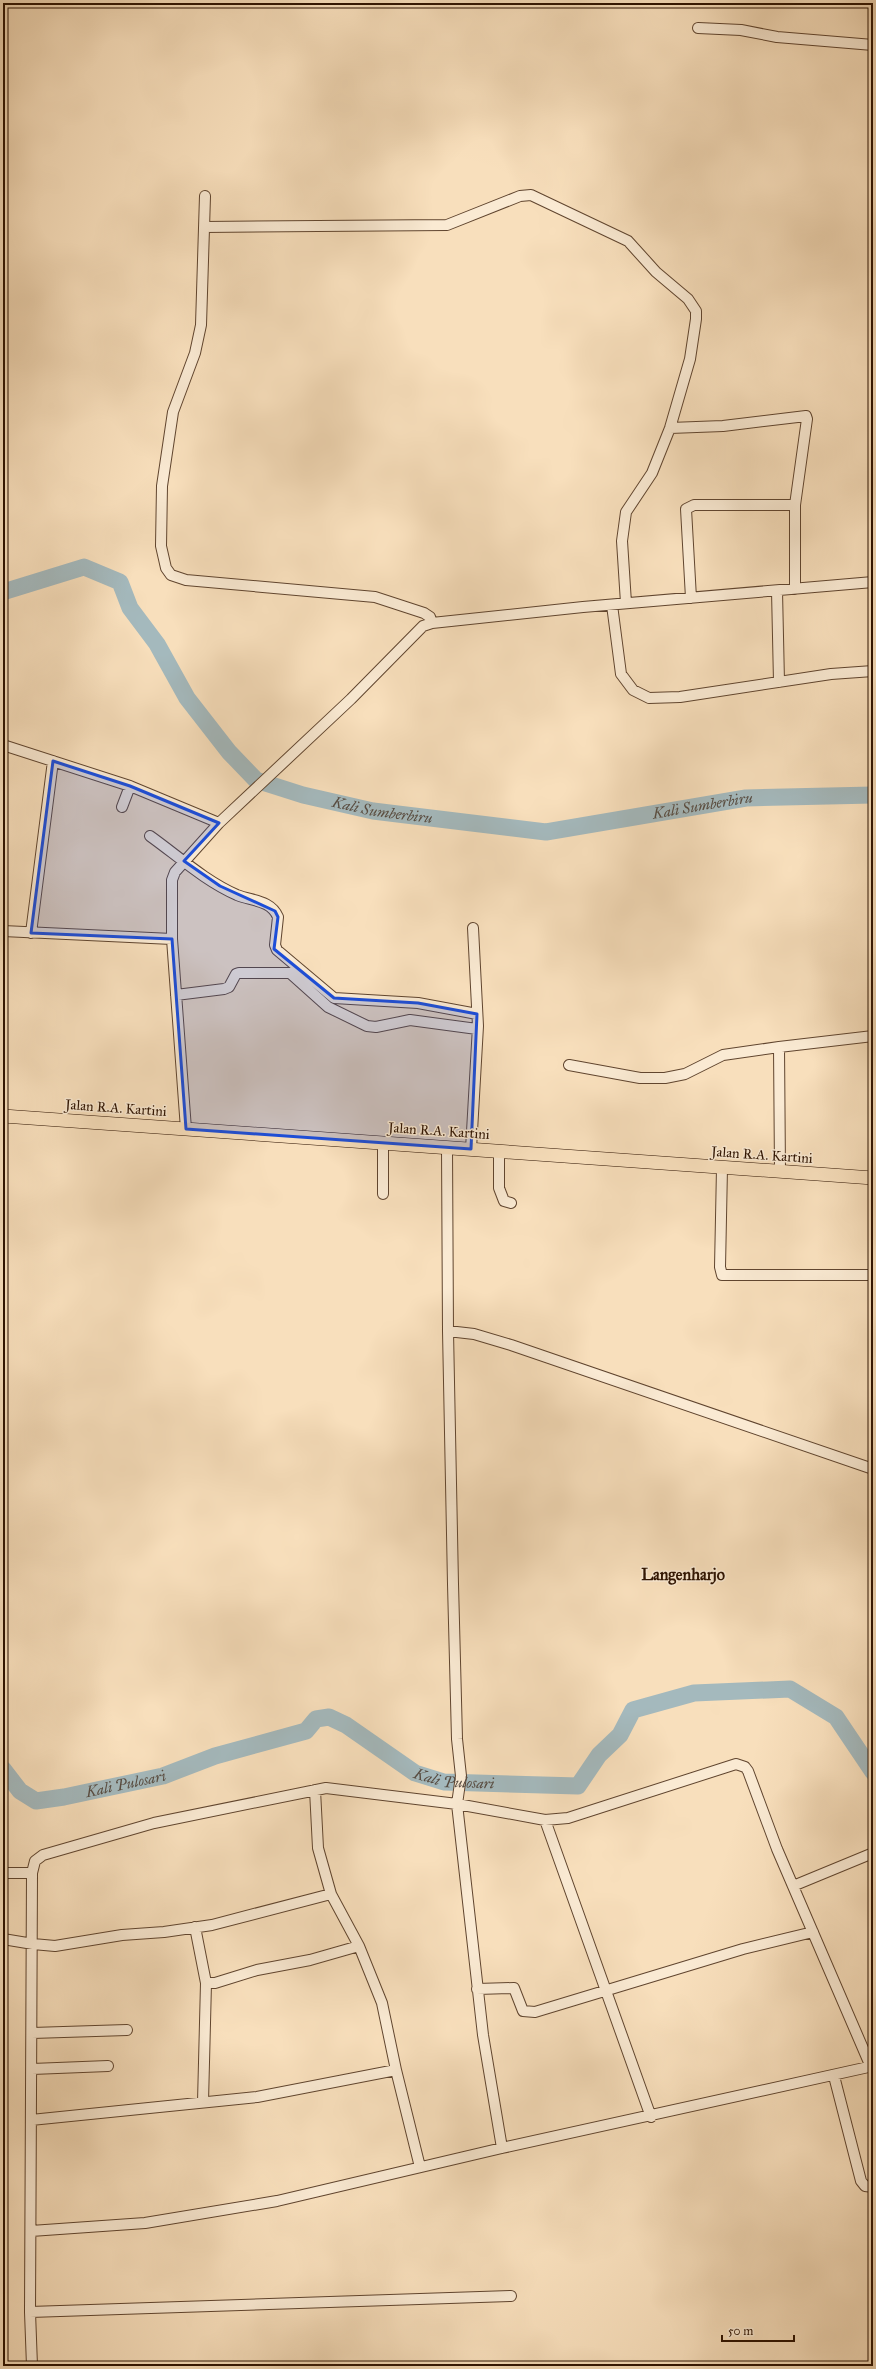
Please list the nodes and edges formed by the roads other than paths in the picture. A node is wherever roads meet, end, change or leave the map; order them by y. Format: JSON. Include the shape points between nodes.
{"nodes":[{"id":1,"x":698,"y":28,"type":"dead end"},
{"id":2,"x":873,"y":45,"type":"edge"},
{"id":3,"x":204,"y":196,"type":"dead end"},
{"id":4,"x":206,"y":227,"type":"junction"},
{"id":5,"x":670,"y":428,"type":"junction"},
{"id":6,"x":795,"y":505,"type":"junction"},
{"id":7,"x":873,"y":582,"type":"edge"},
{"id":8,"x":796,"y":589,"type":"junction"},
{"id":9,"x":777,"y":591,"type":"junction"},
{"id":10,"x":691,"y":598,"type":"junction"},
{"id":11,"x":626,"y":603,"type":"junction"},
{"id":12,"x":612,"y":605,"type":"junction"},
{"id":13,"x":432,"y":623,"type":"junction"},
{"id":14,"x":873,"y":672,"type":"edge"},
{"id":15,"x":779,"y":682,"type":"junction"},
{"id":16,"x":3,"y":745,"type":"edge"},
{"id":17,"x":53,"y":762,"type":"junction"},
{"id":18,"x":129,"y":788,"type":"junction"},
{"id":19,"x":122,"y":807,"type":"dead end"},
{"id":20,"x":219,"y":823,"type":"junction"},
{"id":21,"x":150,"y":836,"type":"dead end"},
{"id":22,"x":182,"y":863,"type":"junction"},
{"id":23,"x":473,"y":928,"type":"dead end"},
{"id":24,"x":3,"y":932,"type":"edge"},
{"id":25,"x":31,"y":932,"type":"junction"},
{"id":26,"x":172,"y":940,"type":"junction"},
{"id":27,"x":176,"y":995,"type":"junction"},
{"id":28,"x":334,"y":998,"type":"junction"},
{"id":29,"x":328,"y":1007,"type":"junction"},
{"id":30,"x":478,"y":1021,"type":"junction"},
{"id":31,"x":873,"y":1036,"type":"edge"},
{"id":32,"x":779,"y":1047,"type":"junction"},
{"id":33,"x":569,"y":1065,"type":"dead end"},
{"id":34,"x":3,"y":1116,"type":"edge"},
{"id":35,"x":186,"y":1129,"type":"junction"},
{"id":36,"x":383,"y":1143,"type":"junction"},
{"id":37,"x":447,"y":1148,"type":"junction"},
{"id":38,"x":471,"y":1149,"type":"junction"},
{"id":39,"x":498,"y":1151,"type":"junction"},
{"id":40,"x":722,"y":1168,"type":"junction"},
{"id":41,"x":780,"y":1172,"type":"junction"},
{"id":42,"x":873,"y":1178,"type":"edge"},
{"id":43,"x":383,"y":1194,"type":"dead end"},
{"id":44,"x":511,"y":1203,"type":"dead end"},
{"id":45,"x":873,"y":1275,"type":"edge"},
{"id":46,"x":448,"y":1331,"type":"junction"},
{"id":47,"x":873,"y":1468,"type":"edge"},
{"id":48,"x":315,"y":1790,"type":"junction"},
{"id":49,"x":456,"y":1804,"type":"junction"},
{"id":50,"x":545,"y":1820,"type":"junction"},
{"id":51,"x":873,"y":1853,"type":"edge"},
{"id":52,"x":32,"y":1873,"type":"junction"},
{"id":53,"x":3,"y":1874,"type":"edge"},
{"id":54,"x":793,"y":1886,"type":"junction"},
{"id":55,"x":331,"y":1894,"type":"junction"},
{"id":56,"x":195,"y":1927,"type":"junction"},
{"id":57,"x":813,"y":1932,"type":"junction"},
{"id":58,"x":3,"y":1939,"type":"edge"},
{"id":59,"x":33,"y":1944,"type":"junction"},
{"id":60,"x":360,"y":1946,"type":"junction"},
{"id":61,"x":206,"y":1983,"type":"junction"},
{"id":62,"x":477,"y":1989,"type":"junction"},
{"id":63,"x":605,"y":1991,"type":"junction"},
{"id":64,"x":126,"y":2030,"type":"dead end"},
{"id":65,"x":32,"y":2033,"type":"junction"},
{"id":66,"x":108,"y":2066,"type":"dead end"},
{"id":67,"x":872,"y":2067,"type":"edge"},
{"id":68,"x":32,"y":2069,"type":"junction"},
{"id":69,"x":396,"y":2070,"type":"junction"},
{"id":70,"x":834,"y":2076,"type":"junction"},
{"id":71,"x":203,"y":2102,"type":"junction"},
{"id":72,"x":651,"y":2117,"type":"junction"},
{"id":73,"x":31,"y":2120,"type":"junction"},
{"id":74,"x":502,"y":2148,"type":"junction"},
{"id":75,"x":420,"y":2168,"type":"junction"},
{"id":76,"x":873,"y":2187,"type":"edge"},
{"id":77,"x":31,"y":2231,"type":"junction"},
{"id":78,"x":511,"y":2296,"type":"dead end"},
{"id":79,"x":30,"y":2312,"type":"junction"},
{"id":80,"x":32,"y":2366,"type":"edge"}],
"edges":[{"from":1,"to":2,"type":"street","via":[[741,30],[777,37]]},
{"from":3,"to":4,"type":"street"},
{"from":4,"to":5,"type":"street","via":[[447,225],[520,196],[536,196],[624,239],[656,272],[688,299],[694,308],[696,319],[690,359]]},
{"from":4,"to":13,"type":"street","via":[[201,325],[195,353],[173,412],[162,486],[161,546],[166,568],[171,575],[186,580],[375,597],[424,613],[430,617]]},
{"from":5,"to":6,"type":"street","via":[[723,426],[806,416]]},
{"from":5,"to":11,"type":"street","via":[[652,473],[626,512],[622,541]]},
{"from":6,"to":8,"type":"street"},
{"from":6,"to":10,"type":"street","via":[[694,505],[686,509]]},
{"from":7,"to":8,"type":"street"},
{"from":8,"to":9,"type":"street"},
{"from":9,"to":10,"type":"street"},
{"from":9,"to":15,"type":"street"},
{"from":10,"to":11,"type":"street"},
{"from":11,"to":12,"type":"street"},
{"from":12,"to":13,"type":"street"},
{"from":12,"to":15,"type":"street","via":[[621,674],[633,690],[643,696],[659,699]]},
{"from":13,"to":20,"type":"street","via":[[423,626],[351,699]]},
{"from":14,"to":15,"type":"street","via":[[831,674]]},
{"from":16,"to":17,"type":"street"},
{"from":17,"to":18,"type":"street"},
{"from":17,"to":25,"type":"street"},
{"from":18,"to":19,"type":"street"},
{"from":18,"to":20,"type":"street"},
{"from":20,"to":22,"type":"street"},
{"from":21,"to":22,"type":"street"},
{"from":22,"to":26,"type":"street","via":[[172,880]]},
{"from":22,"to":28,"type":"street","via":[[238,895],[270,906],[278,917],[275,946],[277,950]]},
{"from":23,"to":30,"type":"street"},
{"from":24,"to":25,"type":"street"},
{"from":25,"to":26,"type":"street"},
{"from":26,"to":27,"type":"street"},
{"from":27,"to":29,"type":"street","via":[[224,989],[229,987],[239,973],[290,973]]},
{"from":27,"to":35,"type":"street"},
{"from":28,"to":29,"type":"street"},
{"from":28,"to":30,"type":"street","via":[[418,1003]]},
{"from":29,"to":30,"type":"street","via":[[367,1026],[376,1027],[410,1020]]},
{"from":30,"to":38,"type":"street"},
{"from":31,"to":32,"type":"street"},
{"from":32,"to":33,"type":"street","via":[[724,1054],[685,1074],[665,1078],[640,1078]]},
{"from":32,"to":41,"type":"street"},
{"from":34,"to":35,"type":"main road","name":"Jalan R.A. Kartini"},
{"from":35,"to":36,"type":"main road","name":"Jalan R.A. Kartini"},
{"from":36,"to":37,"type":"main road","name":"Jalan R.A. Kartini"},
{"from":36,"to":43,"type":"street"},
{"from":37,"to":38,"type":"main road","name":"Jalan R.A. Kartini"},
{"from":37,"to":46,"type":"street"},
{"from":38,"to":39,"type":"main road","name":"Jalan R.A. Kartini"},
{"from":39,"to":40,"type":"main road","name":"Jalan R.A. Kartini"},
{"from":39,"to":44,"type":"street","via":[[499,1188],[504,1201]]},
{"from":40,"to":41,"type":"main road","name":"Jalan R.A. Kartini"},
{"from":40,"to":45,"type":"street","via":[[722,1275]]},
{"from":41,"to":42,"type":"main road","name":"Jalan R.A. Kartini"},
{"from":46,"to":47,"type":"street","via":[[474,1334],[511,1344]]},
{"from":46,"to":49,"type":"street","via":[[457,1739],[461,1776]]},
{"from":48,"to":49,"type":"street","via":[[335,1788]]},
{"from":48,"to":52,"type":"street","via":[[154,1823],[68,1848],[35,1861]]},
{"from":48,"to":55,"type":"street","via":[[318,1848]]},
{"from":49,"to":50,"type":"street"},
{"from":49,"to":62,"type":"street"},
{"from":50,"to":54,"type":"street","via":[[568,1818],[740,1765],[748,1771]]},
{"from":50,"to":63,"type":"street"},
{"from":51,"to":54,"type":"street"},
{"from":52,"to":53,"type":"street"},
{"from":52,"to":59,"type":"street"},
{"from":54,"to":57,"type":"street"},
{"from":55,"to":56,"type":"street"},
{"from":55,"to":60,"type":"street"},
{"from":56,"to":59,"type":"street","via":[[55,1946]]},
{"from":56,"to":61,"type":"street"},
{"from":57,"to":63,"type":"street","via":[[743,1949]]},
{"from":57,"to":67,"type":"street"},
{"from":58,"to":59,"type":"street"},
{"from":59,"to":65,"type":"street"},
{"from":60,"to":61,"type":"street","via":[[310,1960],[285,1963],[215,1983]]},
{"from":60,"to":69,"type":"street","via":[[382,2003]]},
{"from":61,"to":71,"type":"street"},
{"from":62,"to":63,"type":"street","via":[[514,1988],[523,2011],[528,2013]]},
{"from":62,"to":74,"type":"street"},
{"from":63,"to":72,"type":"street"},
{"from":64,"to":65,"type":"street"},
{"from":65,"to":68,"type":"street"},
{"from":66,"to":68,"type":"street"},
{"from":67,"to":70,"type":"street"},
{"from":68,"to":73,"type":"street"},
{"from":69,"to":71,"type":"street","via":[[258,2097]]},
{"from":69,"to":75,"type":"street"},
{"from":70,"to":72,"type":"street"},
{"from":70,"to":76,"type":"street","via":[[861,2181],[866,2186]]},
{"from":71,"to":73,"type":"street"},
{"from":72,"to":74,"type":"street"},
{"from":73,"to":77,"type":"street"},
{"from":74,"to":75,"type":"street"},
{"from":75,"to":77,"type":"street","via":[[277,2201],[145,2223]]},
{"from":77,"to":79,"type":"street"},
{"from":78,"to":79,"type":"street"},
{"from":79,"to":80,"type":"street"}]}
